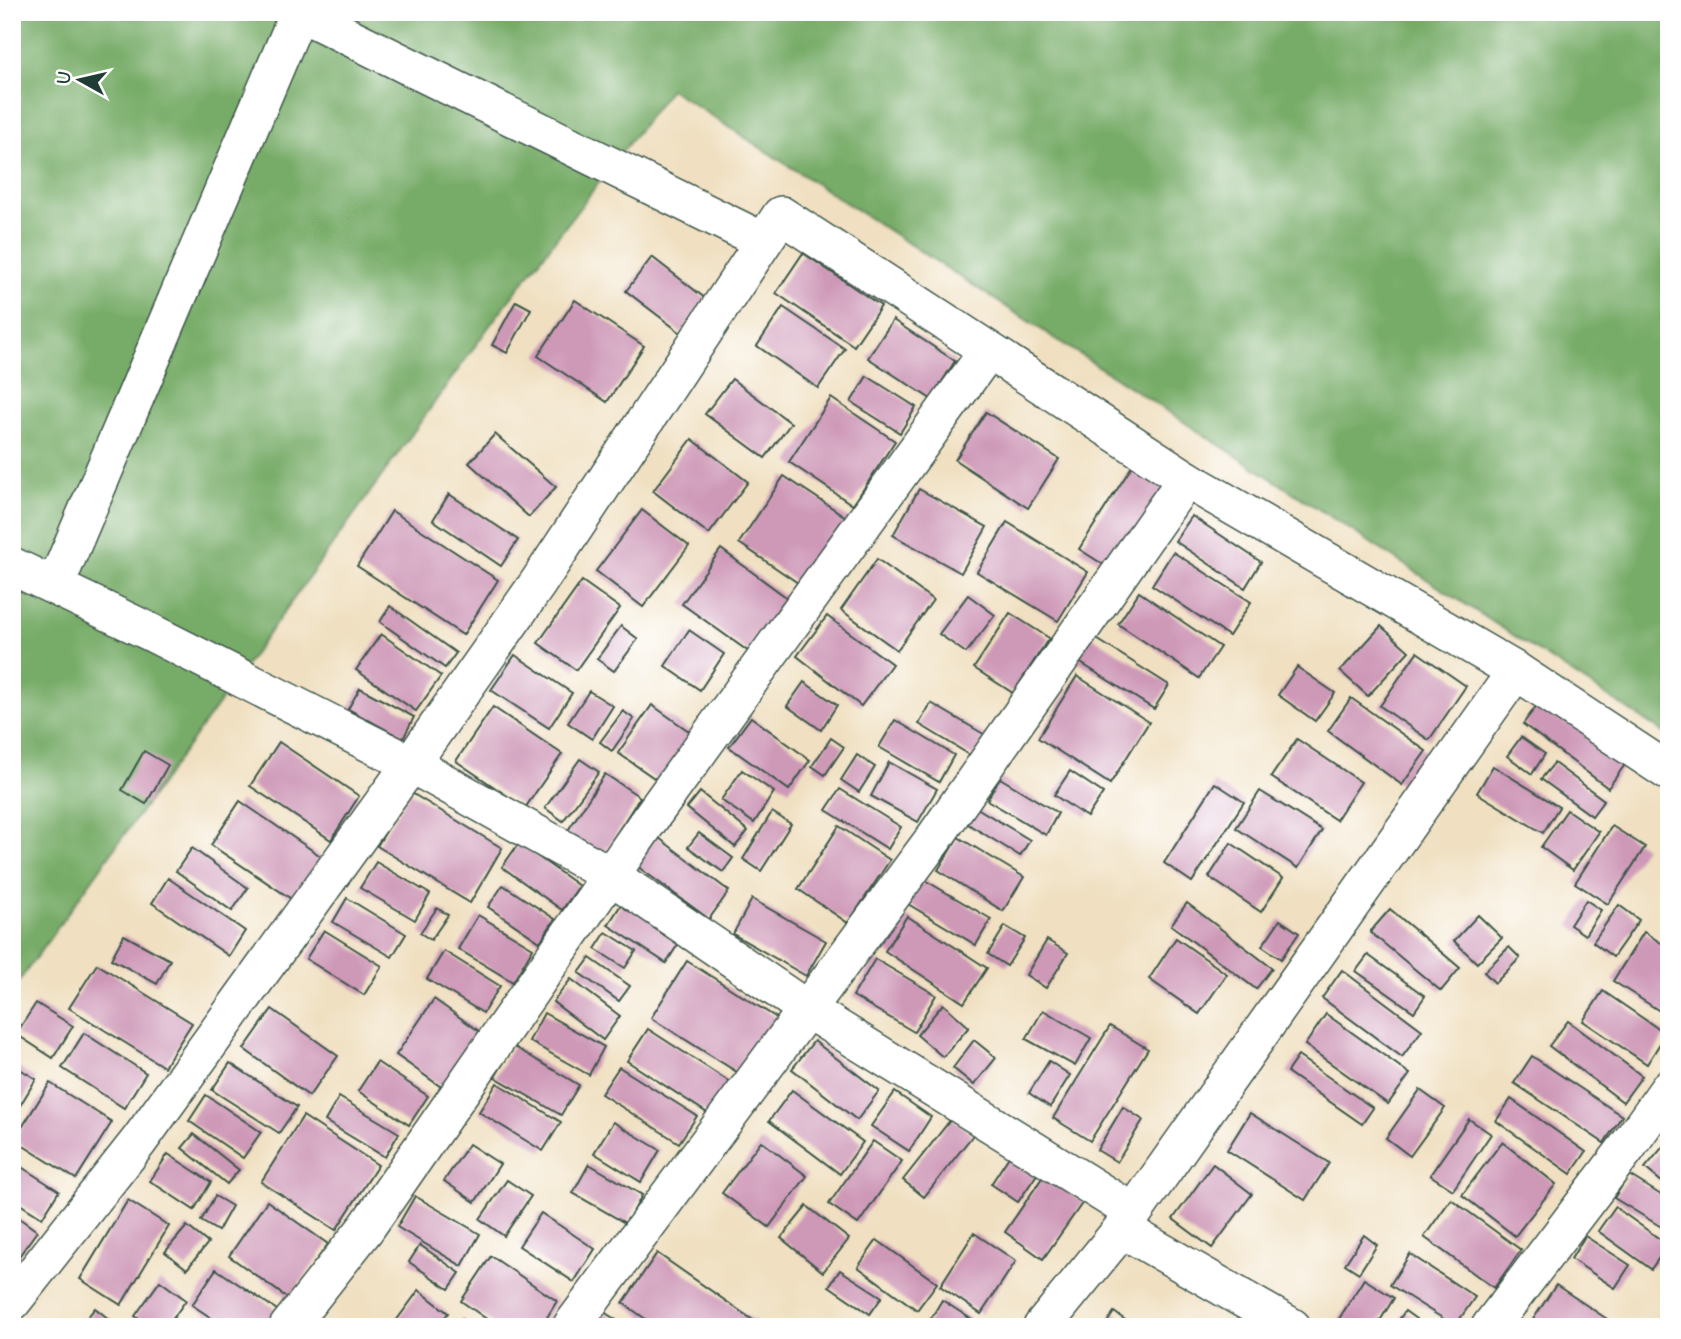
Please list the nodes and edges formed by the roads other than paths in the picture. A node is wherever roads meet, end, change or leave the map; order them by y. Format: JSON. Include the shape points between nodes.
{"nodes":[{"id":1,"x":299,"y":12,"type":"edge"},
{"id":2,"x":764,"y":241,"type":"junction"},
{"id":3,"x":988,"y":351,"type":"junction"},
{"id":4,"x":1186,"y":480,"type":"junction"},
{"id":5,"x":12,"y":566,"type":"edge"},
{"id":6,"x":55,"y":586,"type":"junction"},
{"id":7,"x":1516,"y":671,"type":"junction"},
{"id":8,"x":411,"y":764,"type":"junction"},
{"id":9,"x":1669,"y":772,"type":"edge"},
{"id":10,"x":610,"y":875,"type":"junction"},
{"id":11,"x":808,"y":1010,"type":"junction"},
{"id":12,"x":1669,"y":1087,"type":"edge"},
{"id":13,"x":1127,"y":1220,"type":"junction"},
{"id":14,"x":12,"y":1302,"type":"edge"},
{"id":15,"x":288,"y":1327,"type":"edge"},
{"id":16,"x":571,"y":1327,"type":"edge"},
{"id":17,"x":1042,"y":1327,"type":"edge"},
{"id":18,"x":1292,"y":1327,"type":"edge"},
{"id":19,"x":1490,"y":1327,"type":"edge"}],
"edges":[{"from":1,"to":2,"type":"street"},
{"from":1,"to":6,"type":"street"},
{"from":2,"to":3,"type":"street","via":[[781,215]]},
{"from":2,"to":8,"type":"street","via":[[538,583]]},
{"from":3,"to":4,"type":"street"},
{"from":3,"to":10,"type":"street"},
{"from":4,"to":7,"type":"street"},
{"from":4,"to":11,"type":"street"},
{"from":5,"to":6,"type":"street"},
{"from":6,"to":8,"type":"street"},
{"from":7,"to":9,"type":"street"},
{"from":7,"to":13,"type":"street"},
{"from":8,"to":10,"type":"street"},
{"from":8,"to":14,"type":"street","via":[[139,1141]]},
{"from":10,"to":11,"type":"street"},
{"from":10,"to":15,"type":"street","via":[[366,1228]]},
{"from":11,"to":13,"type":"street"},
{"from":11,"to":16,"type":"street"},
{"from":12,"to":19,"type":"street"},
{"from":13,"to":17,"type":"street"},
{"from":13,"to":18,"type":"street"}]}
